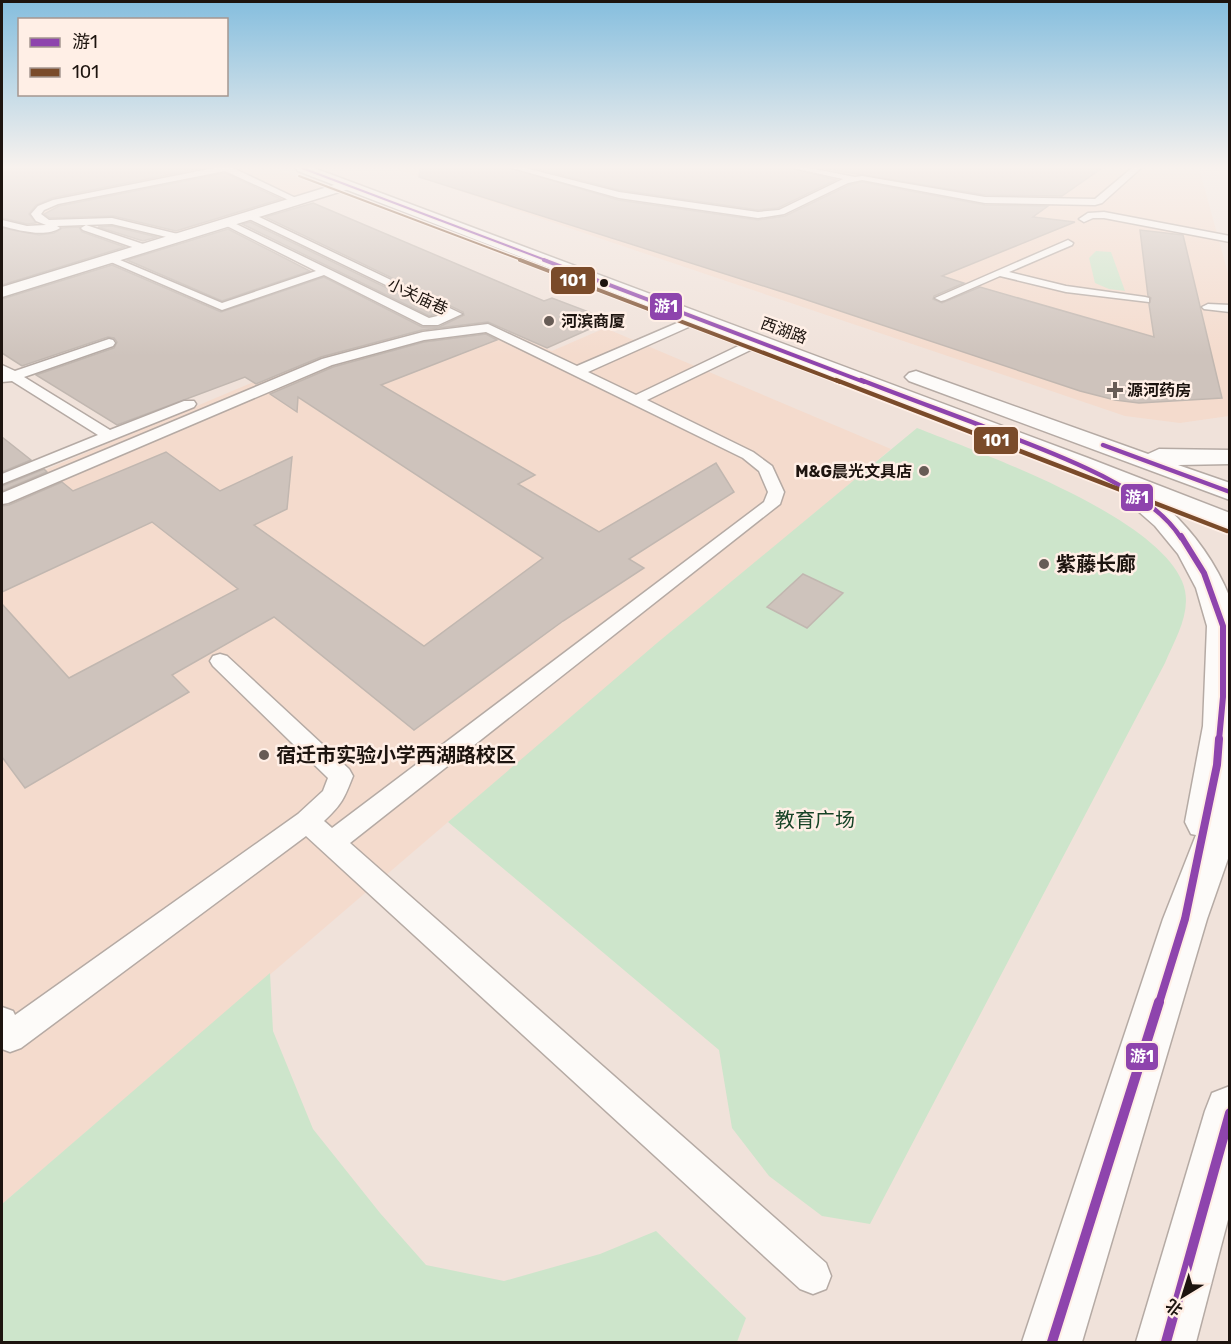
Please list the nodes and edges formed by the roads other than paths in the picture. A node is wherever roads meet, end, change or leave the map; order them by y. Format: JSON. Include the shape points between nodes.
{"nodes":[{"id":1,"x":97,"y":231,"type":"edge"},
{"id":2,"x":153,"y":231,"type":"edge"},
{"id":3,"x":199,"y":231,"type":"edge"},
{"id":4,"x":244,"y":231,"type":"edge"},
{"id":5,"x":281,"y":231,"type":"edge"},
{"id":6,"x":490,"y":231,"type":"edge"},
{"id":7,"x":1187,"y":231,"type":"edge"},
{"id":8,"x":179,"y":237,"type":"junction"},
{"id":9,"x":1230,"y":239,"type":"edge"},
{"id":10,"x":1068,"y":243,"type":"dead end"},
{"id":11,"x":145,"y":248,"type":"junction"},
{"id":12,"x":1037,"y":256,"type":"junction"},
{"id":13,"x":109,"y":259,"type":"junction"},
{"id":14,"x":325,"y":271,"type":"junction"},
{"id":15,"x":999,"y":273,"type":"junction"},
{"id":16,"x":1078,"y":291,"type":"junction"},
{"id":17,"x":2,"y":292,"type":"edge"},
{"id":18,"x":941,"y":298,"type":"dead end"},
{"id":19,"x":1145,"y":300,"type":"dead end"},
{"id":20,"x":1208,"y":307,"type":"dead end"},
{"id":21,"x":1230,"y":309,"type":"edge"},
{"id":22,"x":703,"y":310,"type":"junction"},
{"id":23,"x":759,"y":341,"type":"junction"},
{"id":24,"x":109,"y":343,"type":"dead end"},
{"id":25,"x":578,"y":370,"type":"junction"},
{"id":26,"x":896,"y":370,"type":"dead end"},
{"id":27,"x":5,"y":375,"type":"edge"},
{"id":28,"x":637,"y":400,"type":"junction"},
{"id":29,"x":189,"y":404,"type":"dead end"},
{"id":30,"x":109,"y":436,"type":"junction"},
{"id":31,"x":1087,"y":452,"type":"junction"},
{"id":32,"x":1230,"y":457,"type":"edge"},
{"id":33,"x":2,"y":479,"type":"edge"},
{"id":34,"x":1230,"y":492,"type":"edge"},
{"id":35,"x":2,"y":499,"type":"edge"},
{"id":36,"x":1230,"y":524,"type":"edge"},
{"id":37,"x":220,"y":661,"type":"dead end"},
{"id":38,"x":1230,"y":796,"type":"edge"},
{"id":39,"x":307,"y":821,"type":"junction"},
{"id":40,"x":331,"y":843,"type":"junction"},
{"id":41,"x":1185,"y":919,"type":"junction"},
{"id":42,"x":2,"y":1022,"type":"edge"},
{"id":43,"x":1230,"y":1111,"type":"edge"},
{"id":44,"x":813,"y":1276,"type":"dead end"},
{"id":45,"x":1052,"y":1342,"type":"edge"},
{"id":46,"x":1166,"y":1342,"type":"edge"}],
"edges":[{"from":1,"to":11,"type":"lane"},
{"from":2,"to":8,"type":"lane"},
{"from":3,"to":8,"type":"main road"},
{"from":4,"to":14,"type":"lane","name":"小关庙巷"},
{"from":5,"to":14,"type":"lane","name":"小关庙巷","via":[[456,314],[427,322]]},
{"from":6,"to":22,"type":"main road","name":"西湖路"},
{"from":7,"to":9,"type":"lane"},
{"from":8,"to":11,"type":"main road"},
{"from":10,"to":12,"type":"lane"},
{"from":11,"to":13,"type":"main road"},
{"from":12,"to":15,"type":"lane"},
{"from":12,"to":16,"type":"lane","via":[[1056,280]]},
{"from":13,"to":14,"type":"lane","via":[[222,307]]},
{"from":13,"to":17,"type":"main road"},
{"from":15,"to":16,"type":"lane"},
{"from":15,"to":18,"type":"lane"},
{"from":16,"to":19,"type":"lane"},
{"from":20,"to":21,"type":"lane"},
{"from":22,"to":23,"type":"main road","name":"西湖路"},
{"from":22,"to":25,"type":"lane"},
{"from":23,"to":28,"type":"lane"},
{"from":23,"to":31,"type":"main road","name":"西湖路"},
{"from":24,"to":27,"type":"lane"},
{"from":25,"to":28,"type":"lane"},
{"from":25,"to":35,"type":"lane","via":[[488,328],[423,336],[327,362]]},
{"from":26,"to":31,"type":"main road","name":"西湖路"},
{"from":27,"to":30,"type":"lane"},
{"from":28,"to":40,"type":"lane","via":[[748,455],[766,469],[776,492],[772,504]]},
{"from":29,"to":30,"type":"lane"},
{"from":30,"to":33,"type":"lane"},
{"from":31,"to":32,"type":"main road"},
{"from":31,"to":34,"type":"main road","name":"西湖路"},
{"from":31,"to":36,"type":"main road","name":"西湖路"},
{"from":31,"to":41,"type":"main road","via":[[1176,529],[1204,573],[1223,626],[1223,697],[1217,765]]},
{"from":37,"to":39,"type":"lane","via":[[341,776],[333,797]]},
{"from":38,"to":41,"type":"main road"},
{"from":39,"to":40,"type":"lane"},
{"from":39,"to":42,"type":"lane","via":[[10,1037]]},
{"from":40,"to":44,"type":"lane"},
{"from":41,"to":45,"type":"main road"},
{"from":43,"to":46,"type":"main road"}]}
